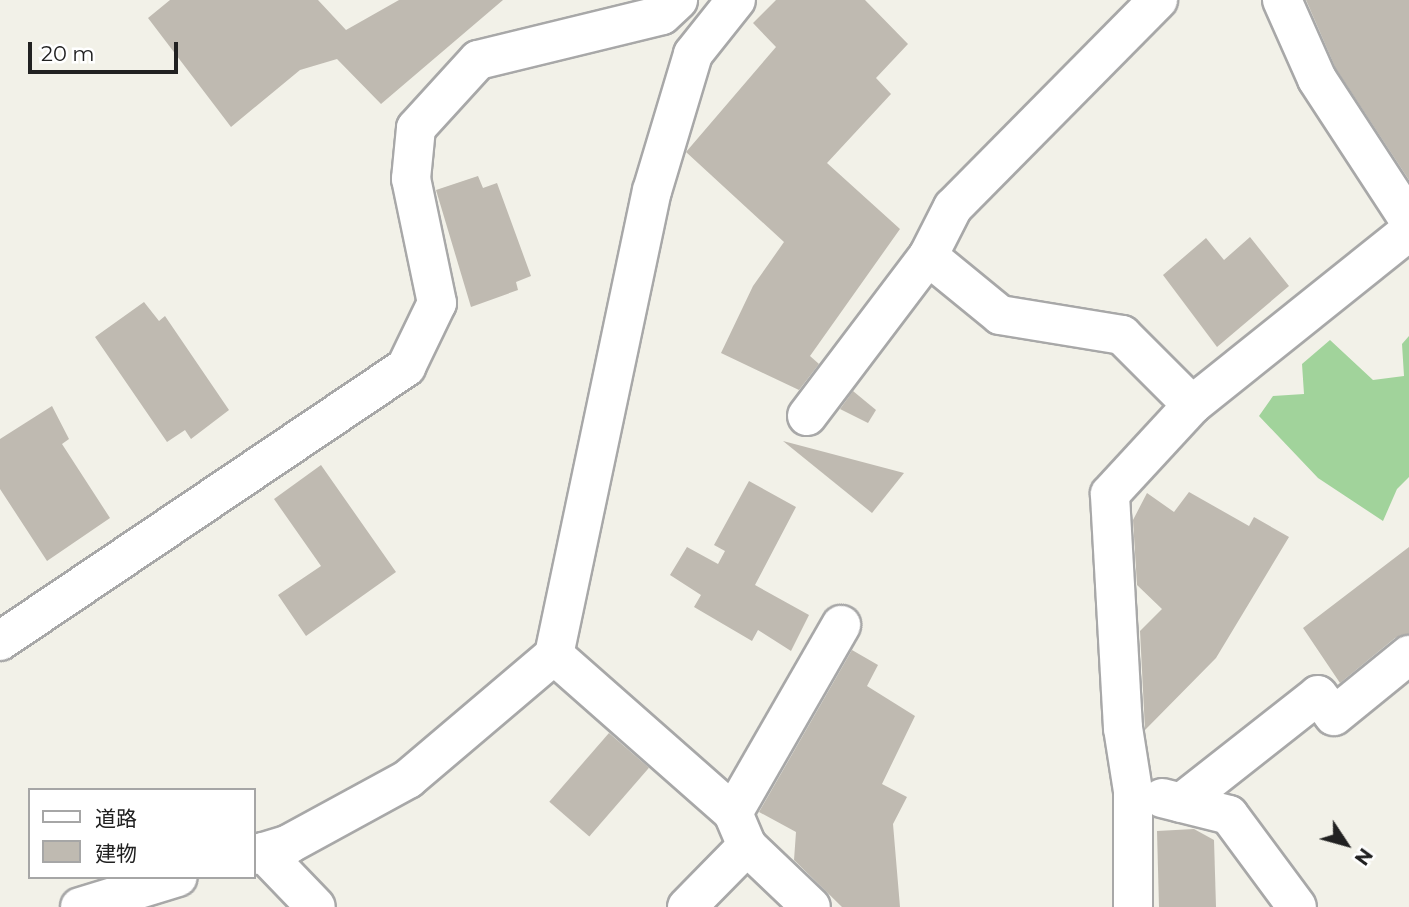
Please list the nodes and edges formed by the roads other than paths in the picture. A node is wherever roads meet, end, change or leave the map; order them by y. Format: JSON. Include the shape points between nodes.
{"nodes":[{"id":1,"x":678,"y":0,"type":"edge"},
{"id":2,"x":736,"y":0,"type":"edge"},
{"id":3,"x":1158,"y":0,"type":"edge"},
{"id":4,"x":1282,"y":0,"type":"edge"},
{"id":5,"x":1409,"y":220,"type":"edge"},
{"id":6,"x":1409,"y":231,"type":"edge"},
{"id":7,"x":928,"y":256,"type":"junction"},
{"id":8,"x":1192,"y":405,"type":"junction"},
{"id":9,"x":807,"y":416,"type":"dead end"},
{"id":10,"x":841,"y":625,"type":"dead end"},
{"id":11,"x":0,"y":641,"type":"edge"},
{"id":12,"x":554,"y":655,"type":"junction"},
{"id":13,"x":1409,"y":655,"type":"edge"},
{"id":14,"x":1133,"y":791,"type":"junction"},
{"id":15,"x":1181,"y":803,"type":"junction"},
{"id":16,"x":740,"y":830,"type":"junction"},
{"id":17,"x":259,"y":853,"type":"edge"},
{"id":18,"x":171,"y":879,"type":"edge"},
{"id":19,"x":80,"y":907,"type":"edge"},
{"id":20,"x":316,"y":907,"type":"edge"},
{"id":21,"x":687,"y":907,"type":"edge"},
{"id":22,"x":811,"y":907,"type":"edge"},
{"id":23,"x":1133,"y":907,"type":"edge"},
{"id":24,"x":1297,"y":907,"type":"edge"}],
"edges":[{"from":1,"to":11,"type":"street","via":[[662,15],[478,60],[416,128],[411,180],[437,303],[406,367]]},
{"from":2,"to":12,"type":"street","via":[[693,54],[652,191]]},
{"from":3,"to":7,"type":"street","via":[[953,207]]},
{"from":4,"to":5,"type":"street","via":[[1317,79]]},
{"from":6,"to":8,"type":"street"},
{"from":7,"to":8,"type":"street","via":[[1000,315],[1122,335]]},
{"from":7,"to":9,"type":"street"},
{"from":8,"to":14,"type":"street","via":[[1110,494],[1123,728]]},
{"from":10,"to":16,"type":"street"},
{"from":12,"to":16,"type":"street"},
{"from":12,"to":17,"type":"street","via":[[408,779],[289,844]]},
{"from":13,"to":15,"type":"street","via":[[1334,716],[1318,695]]},
{"from":14,"to":15,"type":"street"},
{"from":14,"to":23,"type":"street"},
{"from":15,"to":24,"type":"street","via":[[1229,815]]},
{"from":16,"to":21,"type":"street"},
{"from":16,"to":22,"type":"street"},
{"from":17,"to":20,"type":"street"},
{"from":18,"to":19,"type":"street"}]}
